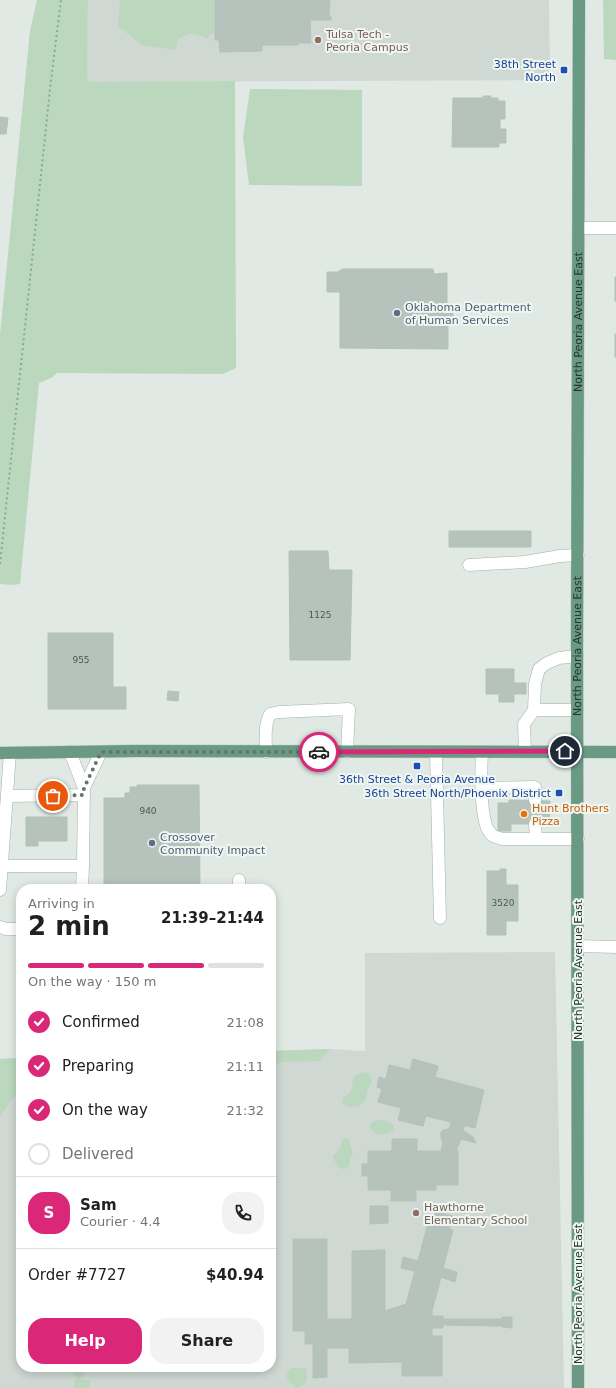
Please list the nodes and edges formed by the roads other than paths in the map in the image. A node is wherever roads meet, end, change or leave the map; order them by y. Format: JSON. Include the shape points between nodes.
{"nodes":[{"id":1,"x":579,"y":0,"type":"edge"},
{"id":2,"x":579,"y":228,"type":"junction"},
{"id":3,"x":616,"y":228,"type":"edge"},
{"id":4,"x":578,"y":555,"type":"junction"},
{"id":5,"x":469,"y":565,"type":"dead end"},
{"id":6,"x":577,"y":656,"type":"junction"},
{"id":7,"x":534,"y":710,"type":"junction"},
{"id":8,"x":577,"y":710,"type":"junction"},
{"id":9,"x":525,"y":751,"type":"junction"},
{"id":10,"x":578,"y":751,"type":"junction"},
{"id":11,"x":70,"y":752,"type":"junction"},
{"id":12,"x":101,"y":752,"type":"junction"},
{"id":13,"x":266,"y":752,"type":"junction"},
{"id":14,"x":348,"y":752,"type":"junction"},
{"id":15,"x":436,"y":752,"type":"junction"},
{"id":16,"x":482,"y":752,"type":"junction"},
{"id":17,"x":616,"y":752,"type":"edge"},
{"id":18,"x":5,"y":753,"type":"edge"},
{"id":19,"x":482,"y":788,"type":"junction"},
{"id":20,"x":84,"y":792,"type":"junction"},
{"id":21,"x":8,"y":796,"type":"junction"},
{"id":22,"x":535,"y":800,"type":"tunnel mouth"},
{"id":23,"x":535,"y":824,"type":"tunnel mouth"},
{"id":24,"x":536,"y":839,"type":"junction"},
{"id":25,"x":578,"y":839,"type":"junction"},
{"id":26,"x":2,"y":866,"type":"junction"},
{"id":27,"x":83,"y":866,"type":"junction"},
{"id":28,"x":82,"y":884,"type":"edge"},
{"id":29,"x":0,"y":890,"type":"edge"},
{"id":30,"x":440,"y":918,"type":"dead end"},
{"id":31,"x":0,"y":928,"type":"edge"},
{"id":32,"x":16,"y":929,"type":"edge"},
{"id":33,"x":578,"y":946,"type":"junction"},
{"id":34,"x":616,"y":947,"type":"edge"},
{"id":35,"x":578,"y":1388,"type":"edge"}],
"edges":[{"from":1,"to":2,"type":"main road","name":"North Peoria Avenue East"},
{"from":2,"to":3,"type":"street"},
{"from":2,"to":4,"type":"main road","name":"North Peoria Avenue East"},
{"from":4,"to":5,"type":"street","via":[[525,562]]},
{"from":4,"to":6,"type":"main road","name":"North Peoria Avenue East"},
{"from":6,"to":7,"type":"street","via":[[559,658],[539,669],[535,684]]},
{"from":6,"to":8,"type":"main road","name":"North Peoria Avenue East"},
{"from":7,"to":8,"type":"street"},
{"from":7,"to":9,"type":"street","via":[[524,724]]},
{"from":8,"to":10,"type":"main road","name":"North Peoria Avenue East"},
{"from":9,"to":10,"type":"main road"},
{"from":9,"to":16,"type":"main road"},
{"from":10,"to":17,"type":"main road"},
{"from":10,"to":25,"type":"main road","name":"North Peoria Avenue East"},
{"from":11,"to":12,"type":"main road"},
{"from":11,"to":18,"type":"main road"},
{"from":11,"to":20,"type":"street"},
{"from":12,"to":13,"type":"main road"},
{"from":12,"to":20,"type":"street"},
{"from":13,"to":14,"type":"main road"},
{"from":13,"to":14,"type":"street","via":[[267,720],[270,714],[348,709]]},
{"from":14,"to":15,"type":"main road"},
{"from":15,"to":16,"type":"main road"},
{"from":15,"to":30,"type":"street"},
{"from":16,"to":19,"type":"street"},
{"from":18,"to":21,"type":"street"},
{"from":19,"to":22,"type":"street","via":[[535,787]]},
{"from":19,"to":24,"type":"street","via":[[486,826],[493,836],[502,839]]},
{"from":20,"to":21,"type":"street"},
{"from":20,"to":27,"type":"street"},
{"from":21,"to":26,"type":"street"},
{"from":23,"to":24,"type":"street"},
{"from":24,"to":25,"type":"street"},
{"from":25,"to":33,"type":"main road","name":"North Peoria Avenue East"},
{"from":26,"to":27,"type":"street"},
{"from":26,"to":29,"type":"street"},
{"from":27,"to":28,"type":"street"},
{"from":31,"to":32,"type":"street"},
{"from":33,"to":34,"type":"street"},
{"from":33,"to":35,"type":"main road","name":"North Peoria Avenue East"}]}
